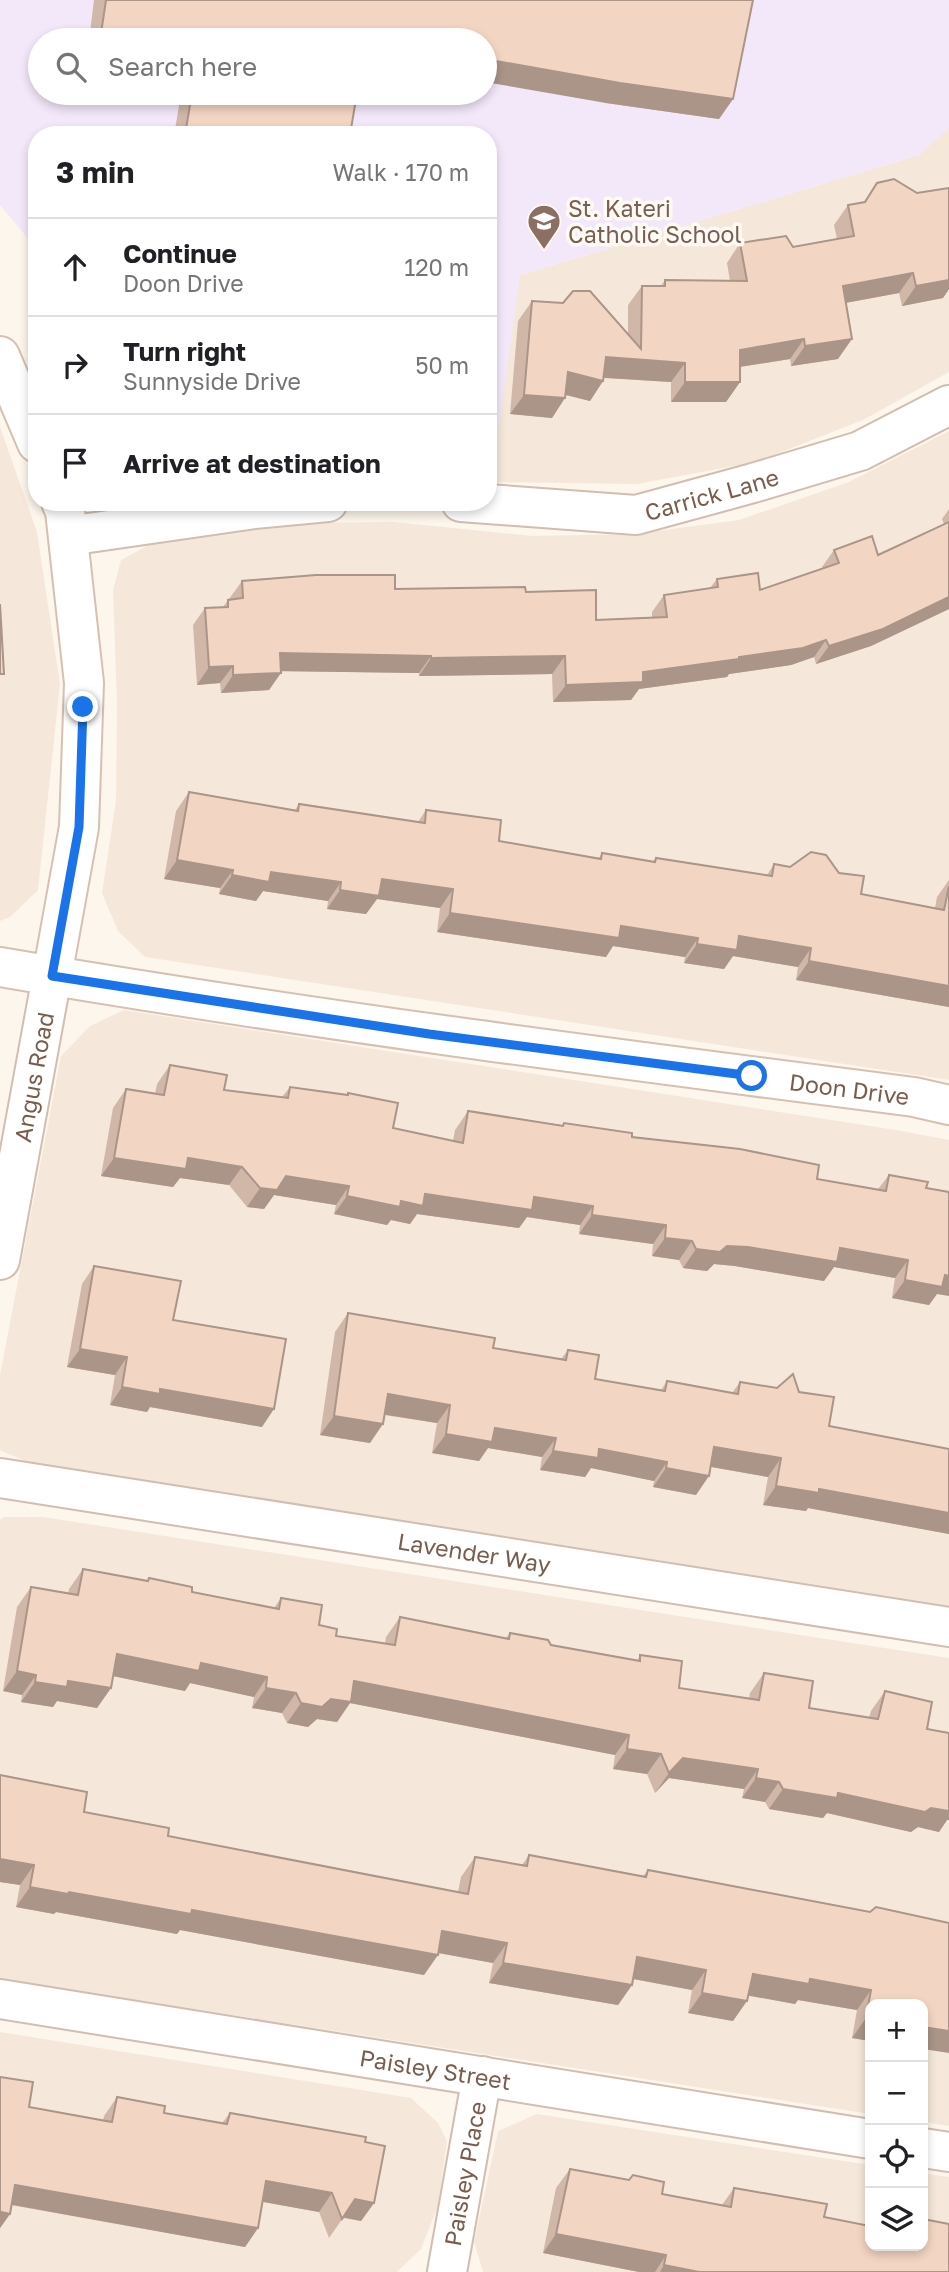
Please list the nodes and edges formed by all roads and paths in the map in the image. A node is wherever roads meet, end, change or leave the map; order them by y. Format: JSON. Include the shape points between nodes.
{"nodes":[{"id":1,"x":0,"y":356,"type":"edge"},
{"id":2,"x":949,"y":405,"type":"edge"},
{"id":3,"x":28,"y":422,"type":"edge"},
{"id":4,"x":497,"y":505,"type":"edge"},
{"id":5,"x":216,"y":511,"type":"edge"},
{"id":6,"x":65,"y":519,"type":"edge"},
{"id":7,"x":0,"y":968,"type":"edge"},
{"id":8,"x":52,"y":976,"type":"junction"},
{"id":9,"x":949,"y":1105,"type":"edge"},
{"id":10,"x":0,"y":1260,"type":"edge"},
{"id":11,"x":0,"y":1478,"type":"edge"},
{"id":12,"x":949,"y":1627,"type":"edge"},
{"id":13,"x":0,"y":1998,"type":"edge"},
{"id":14,"x":482,"y":2076,"type":"junction"},
{"id":15,"x":865,"y":2138,"type":"edge"},
{"id":16,"x":928,"y":2149,"type":"edge"},
{"id":17,"x":949,"y":2152,"type":"edge"},
{"id":18,"x":447,"y":2272,"type":"edge"}],
"edges":[{"from":1,"to":3,"type":"street"},
{"from":2,"to":4,"type":"street","name":"Carrick Lane","via":[[860,450],[636,515]]},
{"from":5,"to":6,"type":"street"},
{"from":6,"to":8,"type":"street","name":"Angus Road","via":[[84,683],[79,827]]},
{"from":7,"to":8,"type":"street","name":"Doon Drive"},
{"from":8,"to":9,"type":"street","name":"Doon Drive","via":[[429,1034]]},
{"from":8,"to":10,"type":"street","name":"Angus Road"},
{"from":11,"to":12,"type":"street","name":"Lavender Way"},
{"from":13,"to":14,"type":"street","name":"Paisley Street"},
{"from":14,"to":15,"type":"street","name":"Paisley Street"},
{"from":14,"to":18,"type":"street","name":"Paisley Place"},
{"from":16,"to":17,"type":"street"}]}
